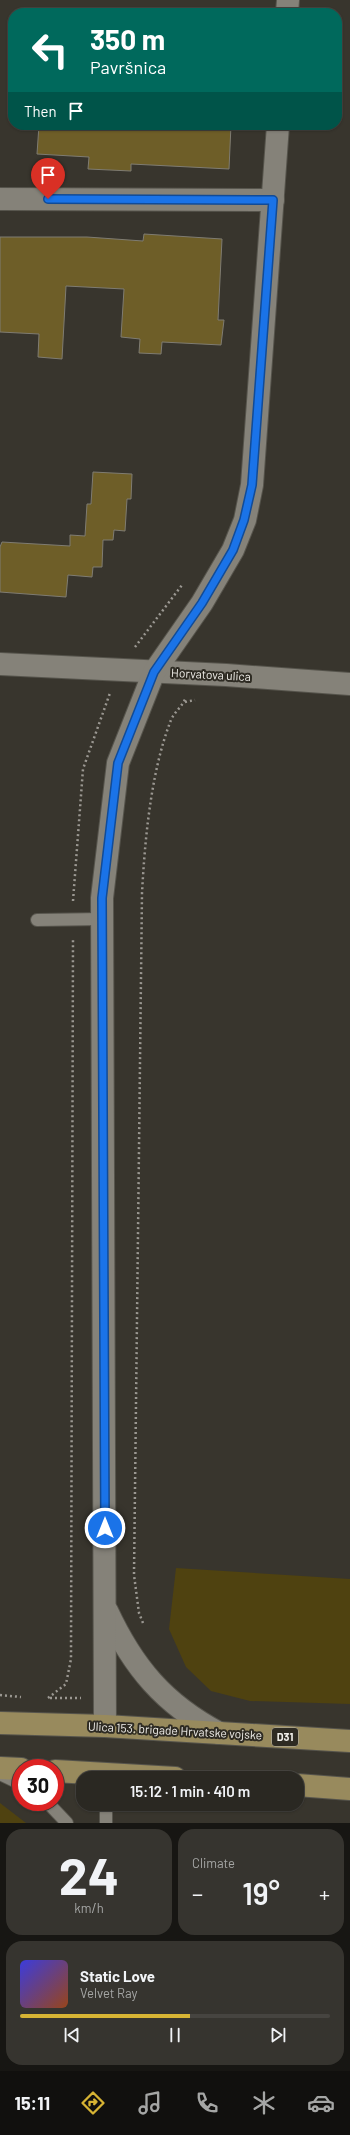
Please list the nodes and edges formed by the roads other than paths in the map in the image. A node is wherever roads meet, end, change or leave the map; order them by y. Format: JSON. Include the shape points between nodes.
{"nodes":[{"id":1,"x":278,"y":130,"type":"edge"},
{"id":2,"x":0,"y":199,"type":"edge"},
{"id":3,"x":273,"y":200,"type":"junction"},
{"id":4,"x":0,"y":664,"type":"edge"},
{"id":5,"x":154,"y":672,"type":"junction"},
{"id":6,"x":350,"y":684,"type":"edge"},
{"id":7,"x":102,"y":918,"type":"junction"},
{"id":8,"x":37,"y":920,"type":"dead end"},
{"id":9,"x":105,"y":1607,"type":"junction"},
{"id":10,"x":0,"y":1722,"type":"edge"},
{"id":11,"x":106,"y":1726,"type":"junction"},
{"id":12,"x":219,"y":1733,"type":"junction"},
{"id":13,"x":350,"y":1741,"type":"edge"},
{"id":14,"x":0,"y":1768,"type":"edge"},
{"id":15,"x":12,"y":1769,"type":"edge"},
{"id":16,"x":64,"y":1772,"type":"edge"},
{"id":17,"x":76,"y":1773,"type":"edge"},
{"id":18,"x":0,"y":1774,"type":"edge"},
{"id":19,"x":12,"y":1780,"type":"edge"},
{"id":20,"x":304,"y":1786,"type":"edge"},
{"id":21,"x":350,"y":1789,"type":"edge"},
{"id":22,"x":56,"y":1811,"type":"edge"},
{"id":23,"x":106,"y":1811,"type":"edge"},
{"id":24,"x":67,"y":1823,"type":"edge"},
{"id":25,"x":106,"y":1823,"type":"edge"}],
"edges":[{"from":1,"to":3,"type":"street"},
{"from":2,"to":3,"type":"street"},
{"from":3,"to":5,"type":"street","via":[[252,485],[244,520],[233,550],[202,603]]},
{"from":4,"to":5,"type":"street","name":"Horvatova ulica"},
{"from":5,"to":6,"type":"street","name":"Horvatova ulica"},
{"from":5,"to":7,"type":"street","via":[[118,763],[102,898]]},
{"from":7,"to":8,"type":"lane"},
{"from":7,"to":9,"type":"street"},
{"from":9,"to":11,"type":"street"},
{"from":9,"to":12,"type":"street","via":[[130,1656],[152,1682],[194,1720]]},
{"from":10,"to":11,"type":"main road","name":"Ulica 153. brigade Hrvatske vojske","number":"D31"},
{"from":11,"to":12,"type":"main road","name":"Ulica 153. brigade Hrvatske vojske","number":"D31"},
{"from":12,"to":13,"type":"main road","name":"Ulica 153. brigade Hrvatske vojske","number":"D31"},
{"from":14,"to":15,"type":"main road"},
{"from":16,"to":17,"type":"main road"},
{"from":18,"to":19,"type":"lane"},
{"from":20,"to":21,"type":"main road"},
{"from":22,"to":24,"type":"lane"},
{"from":23,"to":25,"type":"lane"}]}
